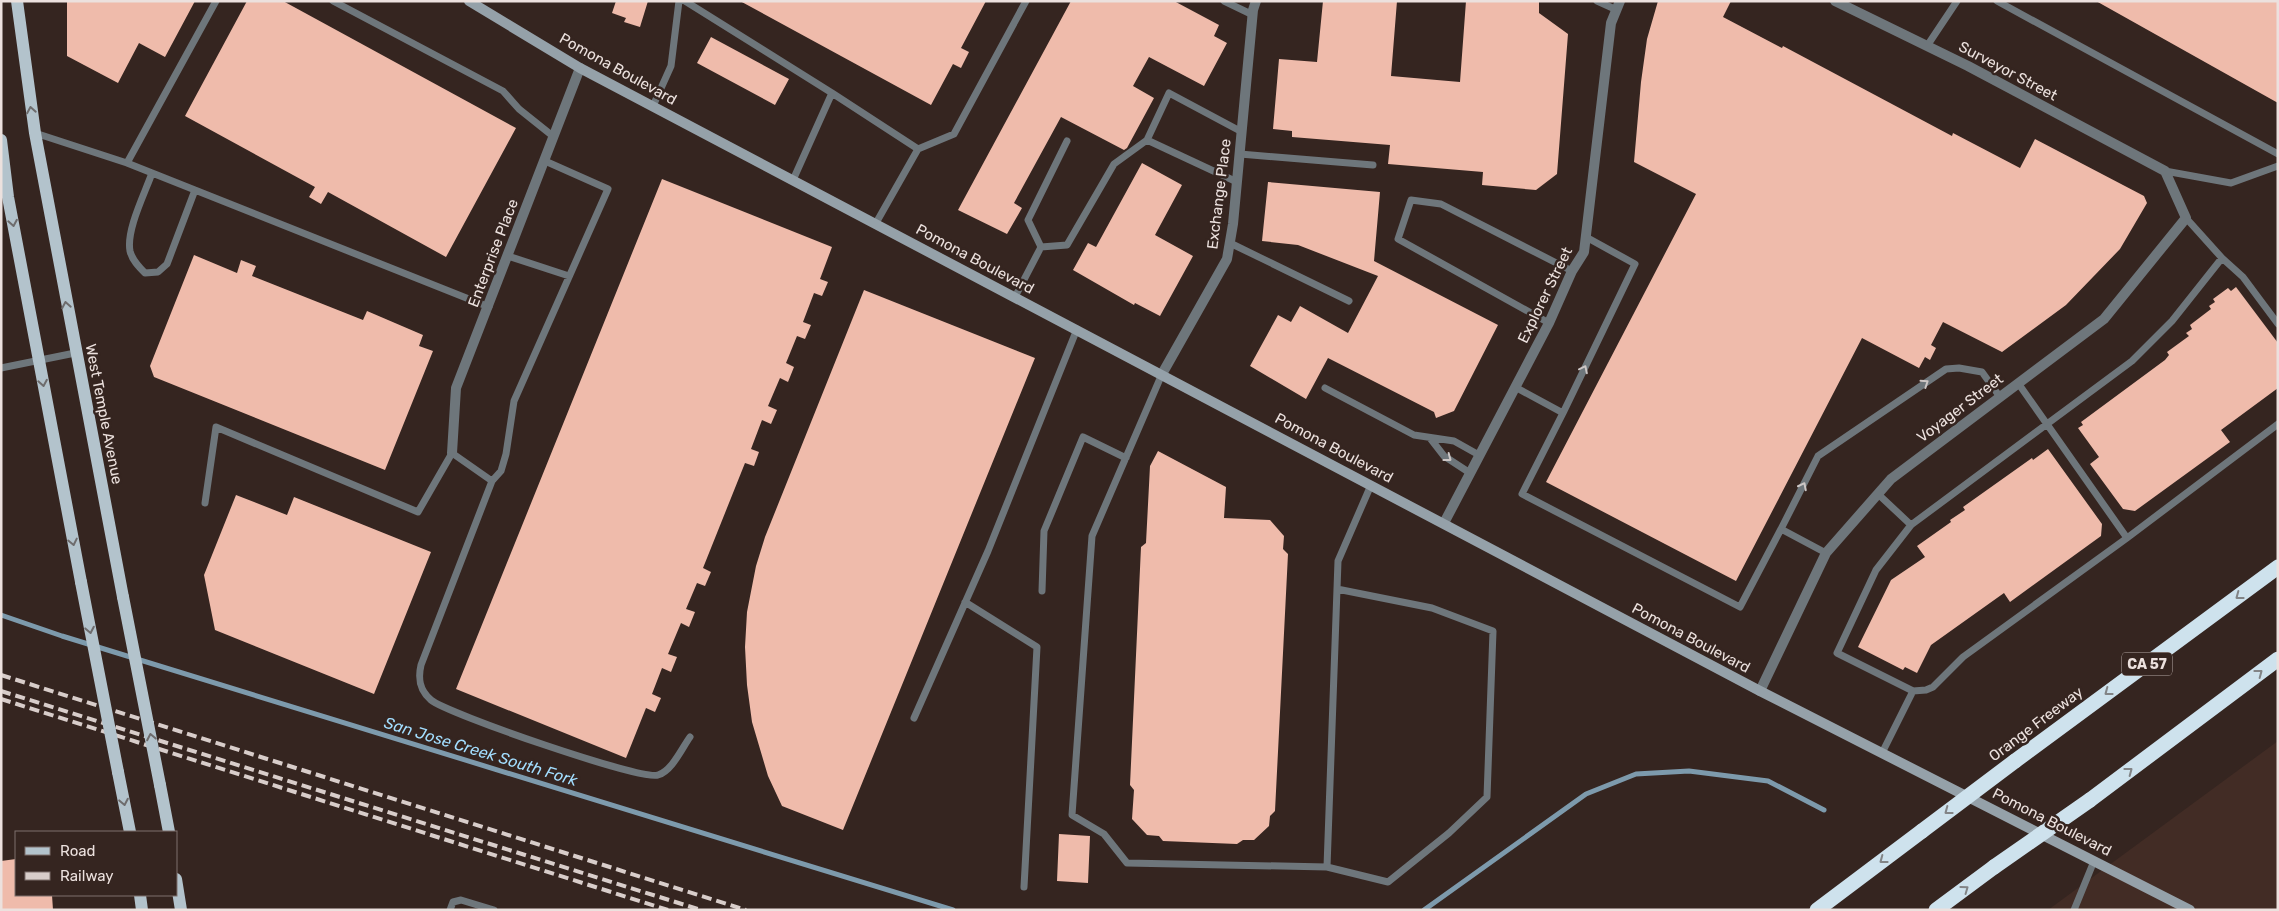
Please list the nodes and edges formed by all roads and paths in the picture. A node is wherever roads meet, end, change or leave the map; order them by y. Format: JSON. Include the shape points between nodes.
{"nodes":[{"id":1,"x":17,"y":1,"type":"edge"},
{"id":2,"x":216,"y":1,"type":"edge"},
{"id":3,"x":333,"y":1,"type":"edge"},
{"id":4,"x":469,"y":1,"type":"edge"},
{"id":5,"x":679,"y":1,"type":"edge"},
{"id":6,"x":685,"y":1,"type":"edge"},
{"id":7,"x":1026,"y":1,"type":"edge"},
{"id":8,"x":1224,"y":1,"type":"edge"},
{"id":9,"x":1256,"y":1,"type":"edge"},
{"id":10,"x":1597,"y":1,"type":"edge"},
{"id":11,"x":1835,"y":1,"type":"edge"},
{"id":12,"x":1956,"y":1,"type":"edge"},
{"id":13,"x":1997,"y":1,"type":"edge"},
{"id":14,"x":1619,"y":6,"type":"edge"},
{"id":15,"x":1253,"y":15,"type":"junction"},
{"id":16,"x":1927,"y":46,"type":"junction"},
{"id":17,"x":580,"y":68,"type":"junction"},
{"id":18,"x":832,"y":93,"type":"junction"},
{"id":19,"x":653,"y":106,"type":"junction"},
{"id":20,"x":1242,"y":132,"type":"junction"},
{"id":21,"x":35,"y":133,"type":"junction"},
{"id":22,"x":554,"y":137,"type":"junction"},
{"id":23,"x":1,"y":140,"type":"edge"},
{"id":24,"x":1147,"y":140,"type":"junction"},
{"id":25,"x":1067,"y":141,"type":"dead end"},
{"id":26,"x":918,"y":148,"type":"junction"},
{"id":27,"x":1240,"y":154,"type":"junction"},
{"id":28,"x":2278,"y":154,"type":"edge"},
{"id":29,"x":545,"y":161,"type":"junction"},
{"id":30,"x":127,"y":162,"type":"junction"},
{"id":31,"x":1373,"y":165,"type":"dead end"},
{"id":32,"x":2278,"y":166,"type":"edge"},
{"id":33,"x":2165,"y":171,"type":"junction"},
{"id":34,"x":152,"y":173,"type":"junction"},
{"id":35,"x":793,"y":180,"type":"junction"},
{"id":36,"x":1237,"y":182,"type":"junction"},
{"id":37,"x":195,"y":190,"type":"junction"},
{"id":38,"x":2186,"y":218,"type":"junction"},
{"id":39,"x":876,"y":223,"type":"junction"},
{"id":40,"x":1586,"y":237,"type":"junction"},
{"id":41,"x":1230,"y":243,"type":"junction"},
{"id":42,"x":1041,"y":247,"type":"junction"},
{"id":43,"x":508,"y":256,"type":"junction"},
{"id":44,"x":2222,"y":258,"type":"junction"},
{"id":45,"x":1572,"y":271,"type":"junction"},
{"id":46,"x":569,"y":276,"type":"junction"},
{"id":47,"x":1015,"y":297,"type":"junction"},
{"id":48,"x":1350,"y":301,"type":"dead end"},
{"id":49,"x":489,"y":307,"type":"junction"},
{"id":50,"x":1549,"y":323,"type":"junction"},
{"id":51,"x":2278,"y":324,"type":"edge"},
{"id":52,"x":1077,"y":329,"type":"junction"},
{"id":53,"x":75,"y":352,"type":"junction"},
{"id":54,"x":38,"y":360,"type":"junction"},
{"id":55,"x":1,"y":368,"type":"edge"},
{"id":56,"x":1162,"y":374,"type":"junction"},
{"id":57,"x":2018,"y":383,"type":"junction"},
{"id":58,"x":1515,"y":387,"type":"junction"},
{"id":59,"x":1325,"y":388,"type":"dead end"},
{"id":60,"x":2000,"y":397,"type":"junction"},
{"id":61,"x":1563,"y":413,"type":"junction"},
{"id":62,"x":2047,"y":424,"type":"junction"},
{"id":63,"x":2278,"y":424,"type":"edge"},
{"id":64,"x":1430,"y":438,"type":"junction"},
{"id":65,"x":452,"y":453,"type":"junction"},
{"id":66,"x":1479,"y":455,"type":"junction"},
{"id":67,"x":1126,"y":458,"type":"junction"},
{"id":68,"x":1470,"y":473,"type":"junction"},
{"id":69,"x":492,"y":481,"type":"junction"},
{"id":70,"x":1372,"y":485,"type":"junction"},
{"id":71,"x":1878,"y":494,"type":"junction"},
{"id":72,"x":205,"y":503,"type":"dead end"},
{"id":73,"x":1444,"y":523,"type":"junction"},
{"id":74,"x":1911,"y":526,"type":"junction"},
{"id":75,"x":1781,"y":529,"type":"junction"},
{"id":76,"x":2127,"y":538,"type":"junction"},
{"id":77,"x":1826,"y":552,"type":"junction"},
{"id":78,"x":2278,"y":567,"type":"edge"},
{"id":79,"x":1337,"y":589,"type":"junction"},
{"id":80,"x":1042,"y":591,"type":"dead end"},
{"id":81,"x":965,"y":602,"type":"junction"},
{"id":82,"x":2278,"y":659,"type":"edge"},
{"id":83,"x":1760,"y":691,"type":"junction"},
{"id":84,"x":1913,"y":691,"type":"junction"},
{"id":85,"x":914,"y":718,"type":"dead end"},
{"id":86,"x":690,"y":737,"type":"dead end"},
{"id":87,"x":1882,"y":753,"type":"junction"},
{"id":88,"x":130,"y":831,"type":"edge"},
{"id":89,"x":169,"y":831,"type":"edge"},
{"id":90,"x":2094,"y":861,"type":"junction"},
{"id":91,"x":1326,"y":867,"type":"junction"},
{"id":92,"x":1024,"y":887,"type":"dead end"},
{"id":93,"x":178,"y":891,"type":"edge"},
{"id":94,"x":140,"y":896,"type":"edge"},
{"id":95,"x":142,"y":910,"type":"edge"},
{"id":96,"x":181,"y":910,"type":"edge"},
{"id":97,"x":450,"y":910,"type":"edge"},
{"id":98,"x":494,"y":910,"type":"edge"},
{"id":99,"x":1816,"y":910,"type":"edge"},
{"id":100,"x":1936,"y":910,"type":"edge"},
{"id":101,"x":2074,"y":910,"type":"edge"},
{"id":102,"x":2190,"y":910,"type":"edge"}],
"edges":[{"from":21,"to":1,"type":"main road","name":"West Temple Avenue","one_way":true},
{"from":2,"to":30,"type":"lane"},
{"from":3,"to":22,"type":"lane","via":[[502,91]]},
{"from":4,"to":17,"type":"street","name":"Pomona Boulevard"},
{"from":5,"to":19,"type":"lane","via":[[671,66]]},
{"from":6,"to":18,"type":"lane"},
{"from":7,"to":26,"type":"lane","via":[[954,134]]},
{"from":8,"to":15,"type":"lane"},
{"from":9,"to":15,"type":"street","name":"Exchange Place"},
{"from":10,"to":14,"type":"lane"},
{"from":11,"to":16,"type":"street","name":"Surveyor Street"},
{"from":12,"to":16,"type":"lane"},
{"from":13,"to":28,"type":"lane"},
{"from":14,"to":40,"type":"street","name":"Explorer Street","via":[[1611,23]]},
{"from":15,"to":20,"type":"street","name":"Exchange Place"},
{"from":16,"to":33,"type":"street","name":"Surveyor Street"},
{"from":17,"to":19,"type":"street","name":"Pomona Boulevard"},
{"from":17,"to":22,"type":"street","name":"Enterprise Place"},
{"from":18,"to":26,"type":"lane"},
{"from":18,"to":35,"type":"lane"},
{"from":19,"to":35,"type":"street","name":"Pomona Boulevard"},
{"from":20,"to":24,"type":"lane","via":[[1170,93]]},
{"from":20,"to":27,"type":"street","name":"Exchange Place"},
{"from":21,"to":30,"type":"lane"},
{"from":53,"to":21,"type":"main road","name":"West Temple Avenue","one_way":true},
{"from":22,"to":29,"type":"street","name":"Enterprise Place"},
{"from":23,"to":54,"type":"main road","one_way":true,"via":[[8,197]]},
{"from":24,"to":36,"type":"lane"},
{"from":24,"to":42,"type":"lane","via":[[1114,164],[1068,245]]},
{"from":25,"to":42,"type":"lane","via":[[1028,220]]},
{"from":26,"to":39,"type":"lane"},
{"from":27,"to":31,"type":"lane"},
{"from":27,"to":36,"type":"street","name":"Exchange Place"},
{"from":29,"to":43,"type":"street","name":"Enterprise Place"},
{"from":29,"to":46,"type":"lane","via":[[608,189]]},
{"from":30,"to":34,"type":"lane"},
{"from":32,"to":33,"type":"lane","via":[[2231,183]]},
{"from":33,"to":38,"type":"street"},
{"from":34,"to":37,"type":"lane"},
{"from":34,"to":37,"type":"lane","via":[[131,234],[130,251],[136,265],[145,273],[158,272],[167,264]]},
{"from":35,"to":39,"type":"street","name":"Pomona Boulevard"},
{"from":36,"to":41,"type":"street","name":"Exchange Place"},
{"from":37,"to":49,"type":"lane"},
{"from":38,"to":44,"type":"lane"},
{"from":38,"to":57,"type":"street","name":"Voyager Street","via":[[2104,319]]},
{"from":39,"to":47,"type":"street","name":"Pomona Boulevard"},
{"from":40,"to":45,"type":"street","name":"Explorer Street","via":[[1584,252]]},
{"from":61,"to":40,"type":"lane","one_way":true,"via":[[1635,264]]},
{"from":41,"to":48,"type":"lane"},
{"from":41,"to":56,"type":"street","name":"Exchange Place","via":[[1227,260]]},
{"from":42,"to":47,"type":"lane"},
{"from":43,"to":46,"type":"lane"},
{"from":43,"to":49,"type":"street","name":"Enterprise Place"},
{"from":44,"to":51,"type":"lane","via":[[2243,277]]},
{"from":44,"to":62,"type":"lane","via":[[2172,321],[2132,361]]},
{"from":45,"to":50,"type":"street","name":"Explorer Street"},
{"from":45,"to":50,"type":"lane","via":[[1441,204],[1411,200],[1398,239]]},
{"from":46,"to":69,"type":"lane","via":[[514,401],[506,454]]},
{"from":47,"to":52,"type":"street","name":"Pomona Boulevard"},
{"from":49,"to":65,"type":"street","name":"Enterprise Place","via":[[456,388]]},
{"from":50,"to":58,"type":"street","name":"Explorer Street"},
{"from":52,"to":56,"type":"street","name":"Pomona Boulevard"},
{"from":52,"to":81,"type":"lane"},
{"from":53,"to":54,"type":"lane"},
{"from":89,"to":53,"type":"main road","name":"West Temple Avenue","one_way":true,"bridge":true},
{"from":54,"to":55,"type":"lane"},
{"from":54,"to":88,"type":"main road","one_way":true,"bridge":true},
{"from":56,"to":67,"type":"lane"},
{"from":56,"to":70,"type":"street","name":"Pomona Boulevard"},
{"from":57,"to":60,"type":"street","name":"Voyager Street"},
{"from":57,"to":62,"type":"lane"},
{"from":58,"to":61,"type":"lane"},
{"from":58,"to":66,"type":"street","name":"Explorer Street"},
{"from":59,"to":64,"type":"lane","via":[[1414,435]]},
{"from":60,"to":71,"type":"street","name":"Voyager Street","via":[[1891,479]]},
{"from":75,"to":60,"type":"lane","one_way":true,"via":[[1818,456],[1946,369],[1982,372]]},
{"from":61,"to":75,"type":"lane","via":[[1522,494],[1740,607]]},
{"from":62,"to":74,"type":"lane"},
{"from":62,"to":76,"type":"lane"},
{"from":63,"to":76,"type":"lane"},
{"from":64,"to":66,"type":"lane","via":[[1454,441]]},
{"from":64,"to":68,"type":"lane","one_way":true,"via":[[1444,456]]},
{"from":65,"to":69,"type":"lane"},
{"from":65,"to":72,"type":"lane","via":[[418,512],[216,427]]},
{"from":66,"to":68,"type":"street","name":"Explorer Street"},
{"from":67,"to":80,"type":"lane","via":[[1083,437],[1044,532]]},
{"from":67,"to":91,"type":"lane","via":[[1092,536],[1072,815],[1104,834],[1127,863]]},
{"from":68,"to":73,"type":"street","name":"Explorer Street"},
{"from":69,"to":86,"type":"lane","via":[[421,665],[418,678],[424,692],[442,706],[638,774],[652,776],[666,771]]},
{"from":70,"to":73,"type":"street","name":"Pomona Boulevard"},
{"from":70,"to":79,"type":"lane","via":[[1338,561]]},
{"from":71,"to":74,"type":"lane"},
{"from":71,"to":77,"type":"street","name":"Voyager Street"},
{"from":73,"to":83,"type":"street","name":"Pomona Boulevard"},
{"from":74,"to":84,"type":"lane","via":[[1876,570],[1837,653]]},
{"from":75,"to":77,"type":"lane"},
{"from":76,"to":84,"type":"lane","via":[[1963,657],[1933,687]]},
{"from":77,"to":83,"type":"street","name":"Voyager Street"},
{"from":78,"to":99,"type":"highway","name":"Orange Freeway","number":"CA 57","one_way":true,"bridge":true},
{"from":79,"to":91,"type":"lane"},
{"from":79,"to":91,"type":"lane","via":[[1432,608],[1493,630],[1487,797],[1449,833],[1388,882]]},
{"from":81,"to":85,"type":"lane"},
{"from":81,"to":92,"type":"lane","via":[[1037,647]]},
{"from":100,"to":82,"type":"highway","one_way":true,"bridge":true},
{"from":83,"to":87,"type":"street","name":"Pomona Boulevard"},
{"from":84,"to":87,"type":"lane"},
{"from":87,"to":90,"type":"street","name":"Pomona Boulevard"},
{"from":90,"to":101,"type":"lane"},
{"from":90,"to":102,"type":"street","name":"Pomona Boulevard"},
{"from":93,"to":96,"type":"main road"},
{"from":94,"to":95,"type":"main road"},
{"from":97,"to":98,"type":"lane","via":[[453,902],[461,900]]}]}
